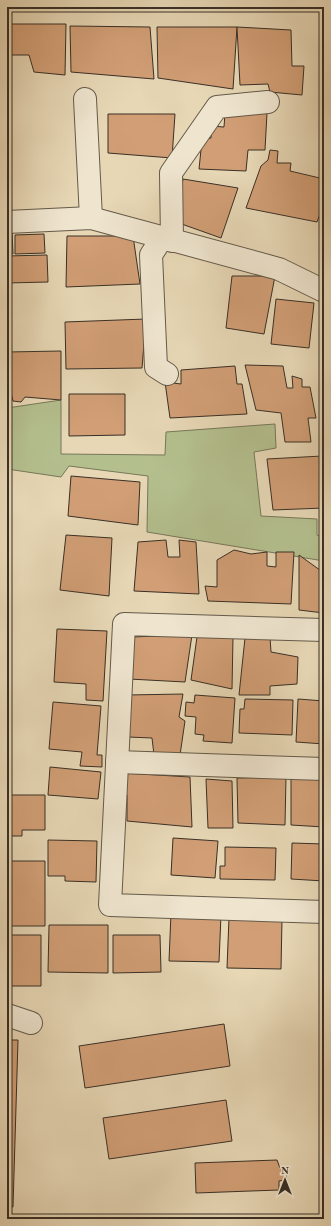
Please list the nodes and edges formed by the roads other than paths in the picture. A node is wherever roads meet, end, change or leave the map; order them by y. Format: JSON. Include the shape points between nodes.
{"nodes":[{"id":1,"x":85,"y":99,"type":"dead end"},
{"id":2,"x":268,"y":102,"type":"dead end"},
{"id":3,"x":91,"y":218,"type":"junction"},
{"id":4,"x":7,"y":222,"type":"edge"},
{"id":5,"x":167,"y":240,"type":"junction"},
{"id":6,"x":324,"y":291,"type":"edge"},
{"id":7,"x":167,"y":374,"type":"dead end"},
{"id":8,"x":324,"y":630,"type":"edge"},
{"id":9,"x":117,"y":762,"type":"junction"},
{"id":10,"x":324,"y":769,"type":"edge"},
{"id":11,"x":324,"y":912,"type":"edge"},
{"id":12,"x":7,"y":1015,"type":"edge"},
{"id":13,"x":31,"y":1023,"type":"dead end"}],
"edges":[{"from":1,"to":3,"type":"street"},
{"from":2,"to":5,"type":"street","via":[[217,107],[171,173]]},
{"from":3,"to":4,"type":"street"},
{"from":3,"to":5,"type":"street"},
{"from":5,"to":6,"type":"street","via":[[279,269]]},
{"from":5,"to":7,"type":"street","via":[[151,255],[156,368]]},
{"from":8,"to":9,"type":"street","via":[[124,624]]},
{"from":9,"to":10,"type":"street"},
{"from":9,"to":11,"type":"street","via":[[110,905]]},
{"from":12,"to":13,"type":"street"}]}
